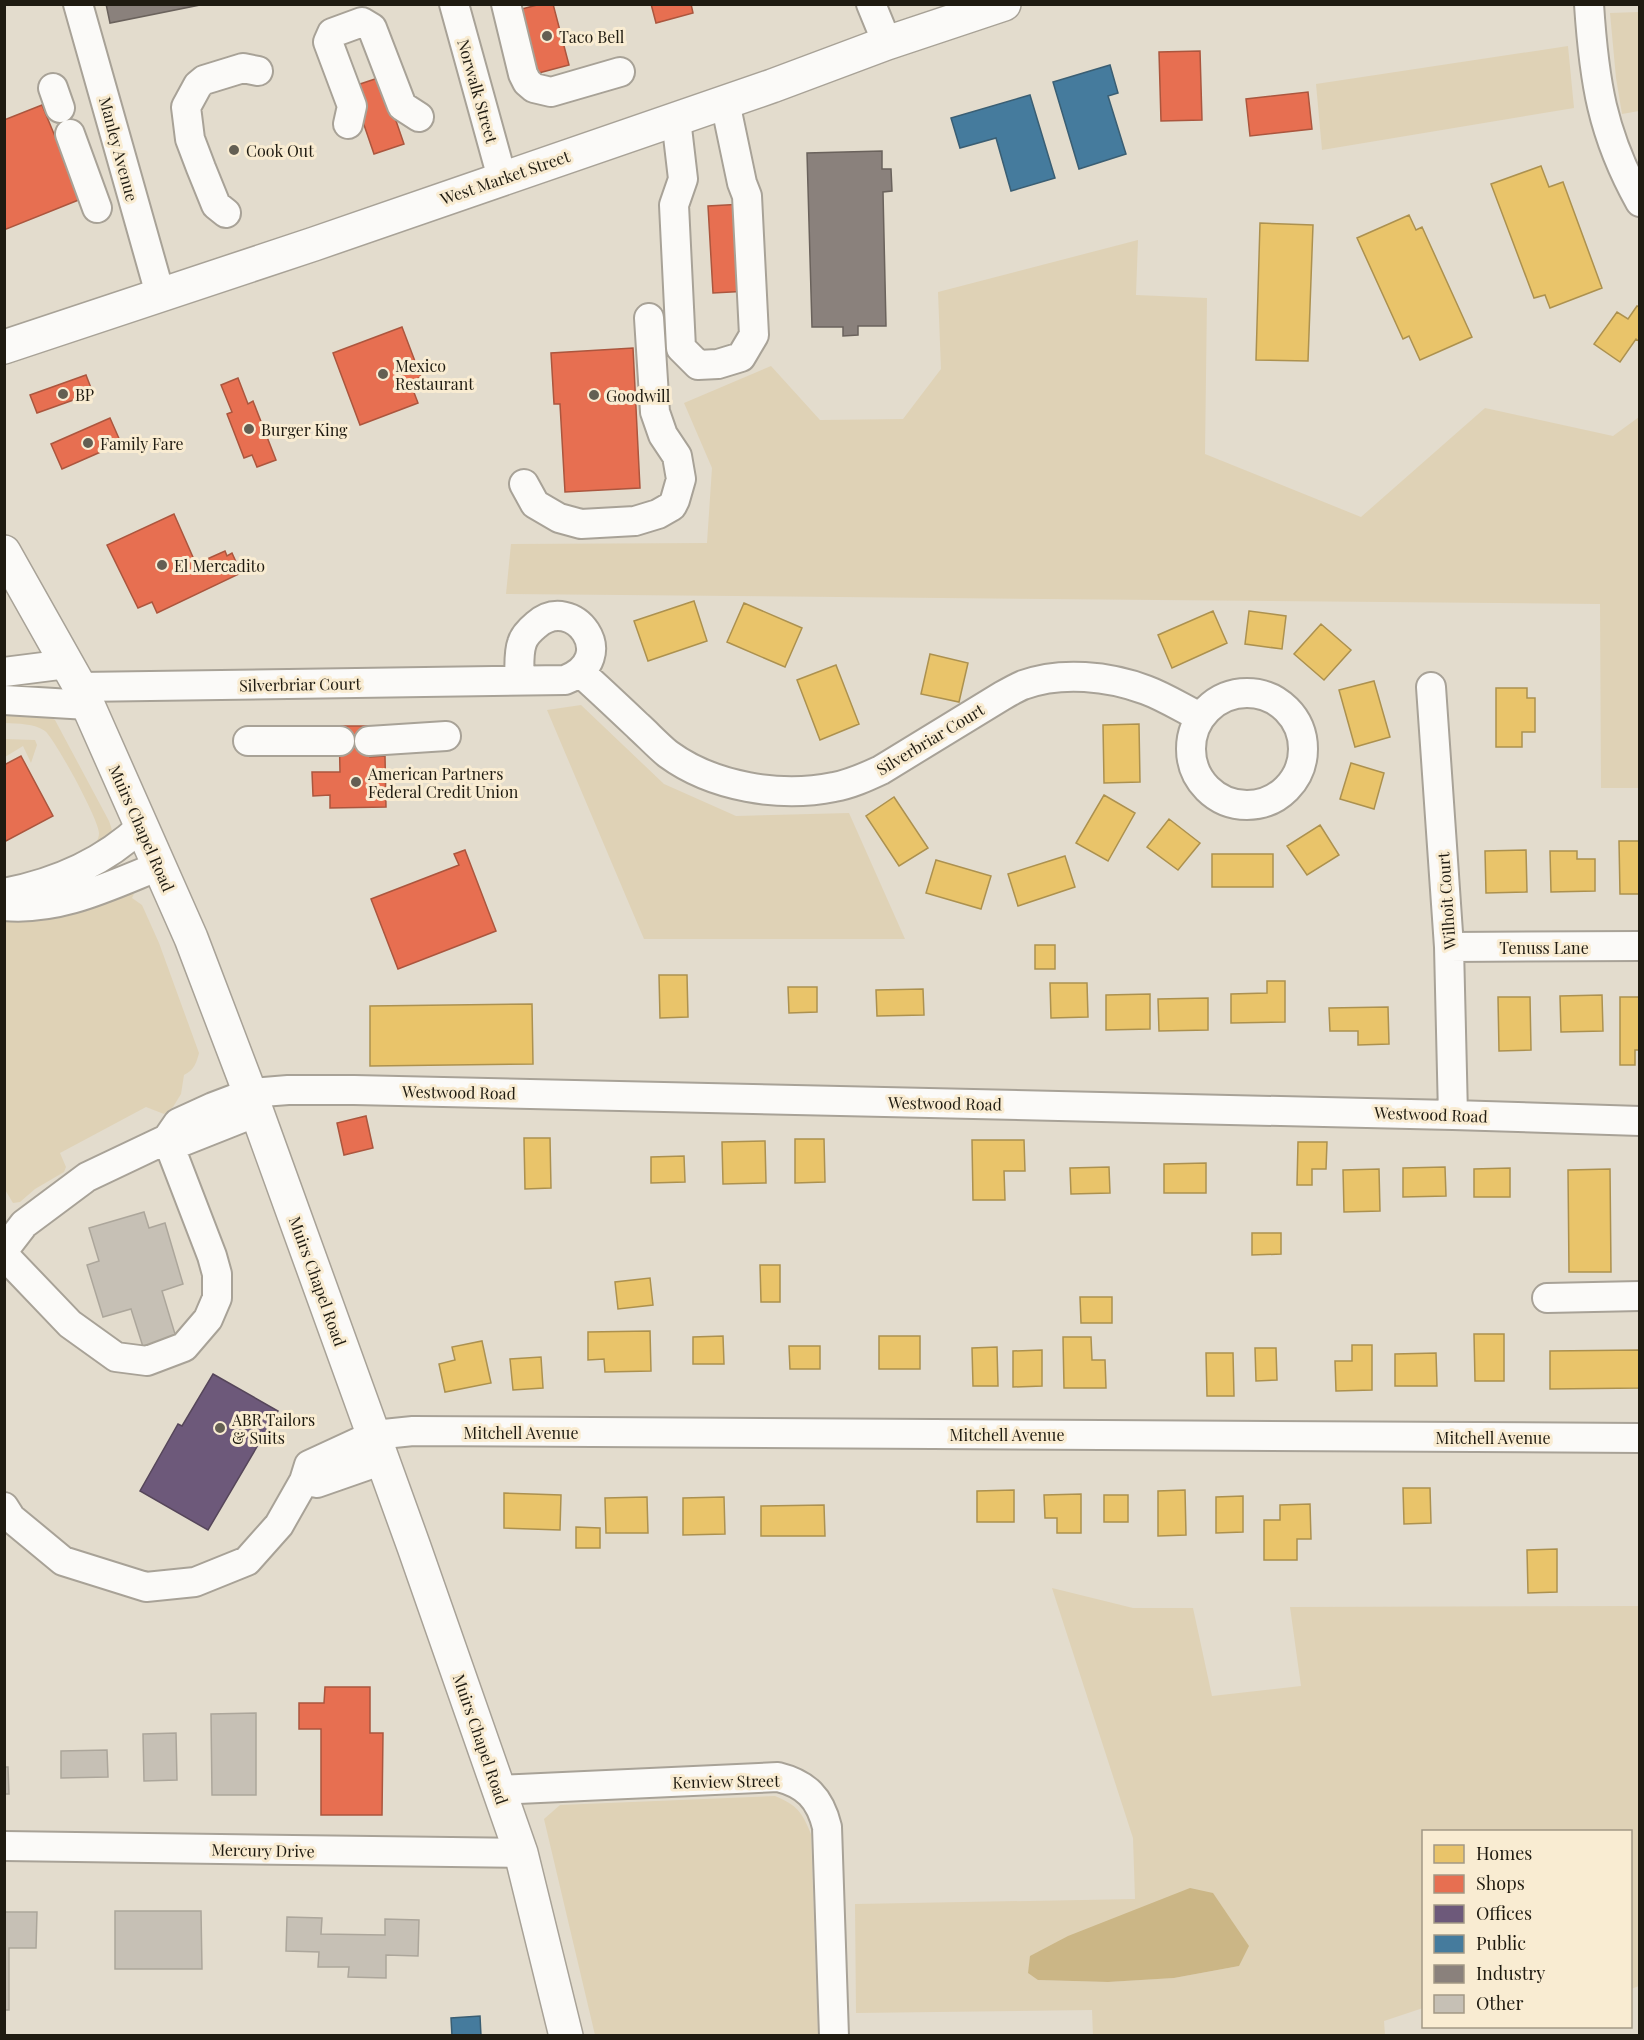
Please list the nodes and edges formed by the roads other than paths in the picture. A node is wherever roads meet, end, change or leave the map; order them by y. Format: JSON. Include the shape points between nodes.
{"nodes":[{"id":1,"x":78,"y":4,"type":"edge"},
{"id":2,"x":454,"y":4,"type":"edge"},
{"id":3,"x":506,"y":4,"type":"edge"},
{"id":4,"x":871,"y":4,"type":"edge"},
{"id":5,"x":1005,"y":4,"type":"edge"},
{"id":6,"x":1589,"y":4,"type":"edge"},
{"id":7,"x":887,"y":43,"type":"junction"},
{"id":8,"x":258,"y":72,"type":"dead end"},
{"id":9,"x":620,"y":72,"type":"dead end"},
{"id":10,"x":725,"y":102,"type":"junction"},
{"id":11,"x":419,"y":117,"type":"dead end"},
{"id":12,"x":676,"y":119,"type":"junction"},
{"id":13,"x":348,"y":124,"type":"dead end"},
{"id":14,"x":70,"y":134,"type":"dead end"},
{"id":15,"x":502,"y":178,"type":"junction"},
{"id":16,"x":1640,"y":202,"type":"edge"},
{"id":17,"x":97,"y":208,"type":"dead end"},
{"id":18,"x":226,"y":213,"type":"dead end"},
{"id":19,"x":160,"y":294,"type":"junction"},
{"id":20,"x":649,"y":318,"type":"dead end"},
{"id":21,"x":4,"y":347,"type":"edge"},
{"id":22,"x":524,"y":484,"type":"dead end"},
{"id":23,"x":4,"y":552,"type":"edge"},
{"id":24,"x":4,"y":672,"type":"edge"},
{"id":25,"x":581,"y":673,"type":"junction"},
{"id":26,"x":519,"y":680,"type":"junction"},
{"id":27,"x":79,"y":685,"type":"junction"},
{"id":28,"x":1431,"y":687,"type":"dead end"},
{"id":29,"x":4,"y":700,"type":"edge"},
{"id":30,"x":1200,"y":717,"type":"dead end"},
{"id":31,"x":446,"y":736,"type":"dead end"},
{"id":32,"x":248,"y":741,"type":"dead end"},
{"id":33,"x":340,"y":741,"type":"dead end"},
{"id":34,"x":369,"y":741,"type":"dead end"},
{"id":35,"x":142,"y":826,"type":"junction"},
{"id":36,"x":159,"y":866,"type":"junction"},
{"id":37,"x":4,"y":893,"type":"edge"},
{"id":38,"x":4,"y":906,"type":"edge"},
{"id":39,"x":1640,"y":946,"type":"edge"},
{"id":40,"x":1449,"y":947,"type":"junction"},
{"id":41,"x":254,"y":1102,"type":"junction"},
{"id":42,"x":1453,"y":1114,"type":"junction"},
{"id":43,"x":1640,"y":1121,"type":"edge"},
{"id":44,"x":167,"y":1139,"type":"junction"},
{"id":45,"x":6,"y":1247,"type":"edge"},
{"id":46,"x":1640,"y":1296,"type":"edge"},
{"id":47,"x":1547,"y":1298,"type":"dead end"},
{"id":48,"x":1640,"y":1438,"type":"edge"},
{"id":49,"x":378,"y":1447,"type":"junction"},
{"id":50,"x":4,"y":1507,"type":"edge"},
{"id":51,"x":499,"y":1790,"type":"junction"},
{"id":52,"x":4,"y":1846,"type":"edge"},
{"id":53,"x":521,"y":1853,"type":"junction"},
{"id":54,"x":566,"y":2036,"type":"edge"},
{"id":55,"x":834,"y":2036,"type":"edge"}],
"edges":[{"from":1,"to":19,"type":"street","name":"Manley Avenue"},
{"from":2,"to":15,"type":"street","name":"Norwalk Street"},
{"from":3,"to":9,"type":"street","via":[[524,74],[534,88],[551,92]]},
{"from":4,"to":7,"type":"street"},
{"from":5,"to":7,"type":"main road","name":"West Market Street"},
{"from":6,"to":16,"type":"street","via":[[1592,57],[1606,127]]},
{"from":7,"to":10,"type":"main road","name":"West Market Street"},
{"from":8,"to":18,"type":"street","via":[[209,91],[199,120],[226,198]]},
{"from":10,"to":12,"type":"main road","name":"West Market Street"},
{"from":10,"to":12,"type":"street","via":[[747,196],[754,335],[741,357],[718,364],[698,365],[681,348],[674,205],[682,179]]},
{"from":11,"to":13,"type":"street","via":[[402,106],[372,28],[362,22],[332,33],[328,42],[352,106]]},
{"from":12,"to":15,"type":"main road","name":"West Market Street"},
{"from":14,"to":17,"type":"street"},
{"from":15,"to":19,"type":"main road","name":"West Market Street"},
{"from":19,"to":21,"type":"main road","name":"West Market Street"},
{"from":20,"to":22,"type":"street","via":[[655,412],[663,435],[677,456],[681,479],[672,506],[635,521],[581,524],[559,518],[535,504]]},
{"from":23,"to":27,"type":"main road","name":"Muirs Chapel Road"},
{"from":24,"to":27,"type":"street"},
{"from":25,"to":26,"type":"street","name":"Silverbriar Court","via":[[565,680]]},
{"from":25,"to":26,"type":"street","via":[[591,654],[586,631],[565,616],[552,617],[529,630],[522,642]]},
{"from":25,"to":30,"type":"street","name":"Silverbriar Court","via":[[668,753],[689,766],[743,787],[780,790],[836,787],[860,779],[1002,696],[1045,679],[1106,679],[1147,690]]},
{"from":26,"to":27,"type":"street","name":"Silverbriar Court"},
{"from":27,"to":29,"type":"street"},
{"from":27,"to":35,"type":"main road","name":"Muirs Chapel Road"},
{"from":28,"to":40,"type":"street","name":"Wilhoit Court"},
{"from":31,"to":34,"type":"street"},
{"from":32,"to":33,"type":"street"},
{"from":35,"to":36,"type":"main road","name":"Muirs Chapel Road"},
{"from":35,"to":37,"type":"street","via":[[120,846],[76,871],[51,882]]},
{"from":36,"to":38,"type":"street","via":[[88,895],[57,903]]},
{"from":36,"to":41,"type":"main road","name":"Muirs Chapel Road"},
{"from":39,"to":40,"type":"street","name":"Tenuss Lane"},
{"from":40,"to":42,"type":"street","name":"Wilhoit Court"},
{"from":41,"to":42,"type":"street","name":"Westwood Road","via":[[288,1090],[354,1089]]},
{"from":41,"to":44,"type":"street","name":"Westwood Road","via":[[213,1107],[178,1124]]},
{"from":41,"to":49,"type":"main road","name":"Muirs Chapel Road"},
{"from":42,"to":43,"type":"street","name":"Westwood Road"},
{"from":44,"to":45,"type":"street","via":[[87,1177],[24,1224]]},
{"from":44,"to":45,"type":"street","via":[[217,1274],[218,1298],[208,1319],[184,1347],[147,1360],[116,1357],[70,1324]]},
{"from":46,"to":47,"type":"street"},
{"from":48,"to":49,"type":"street","name":"Mitchell Avenue","via":[[413,1431]]},
{"from":49,"to":50,"type":"street","name":"Mitchell Avenue","via":[[309,1465],[279,1525],[247,1562],[195,1582],[146,1587],[63,1561],[11,1518]]},
{"from":49,"to":51,"type":"main road","name":"Muirs Chapel Road"},
{"from":51,"to":53,"type":"main road","name":"Muirs Chapel Road"},
{"from":51,"to":55,"type":"street","name":"Kenview Street","via":[[778,1778],[794,1781],[807,1790],[824,1813],[827,1827]]},
{"from":52,"to":53,"type":"street","name":"Mercury Drive"},
{"from":53,"to":54,"type":"main road","name":"Muirs Chapel Road"}]}
